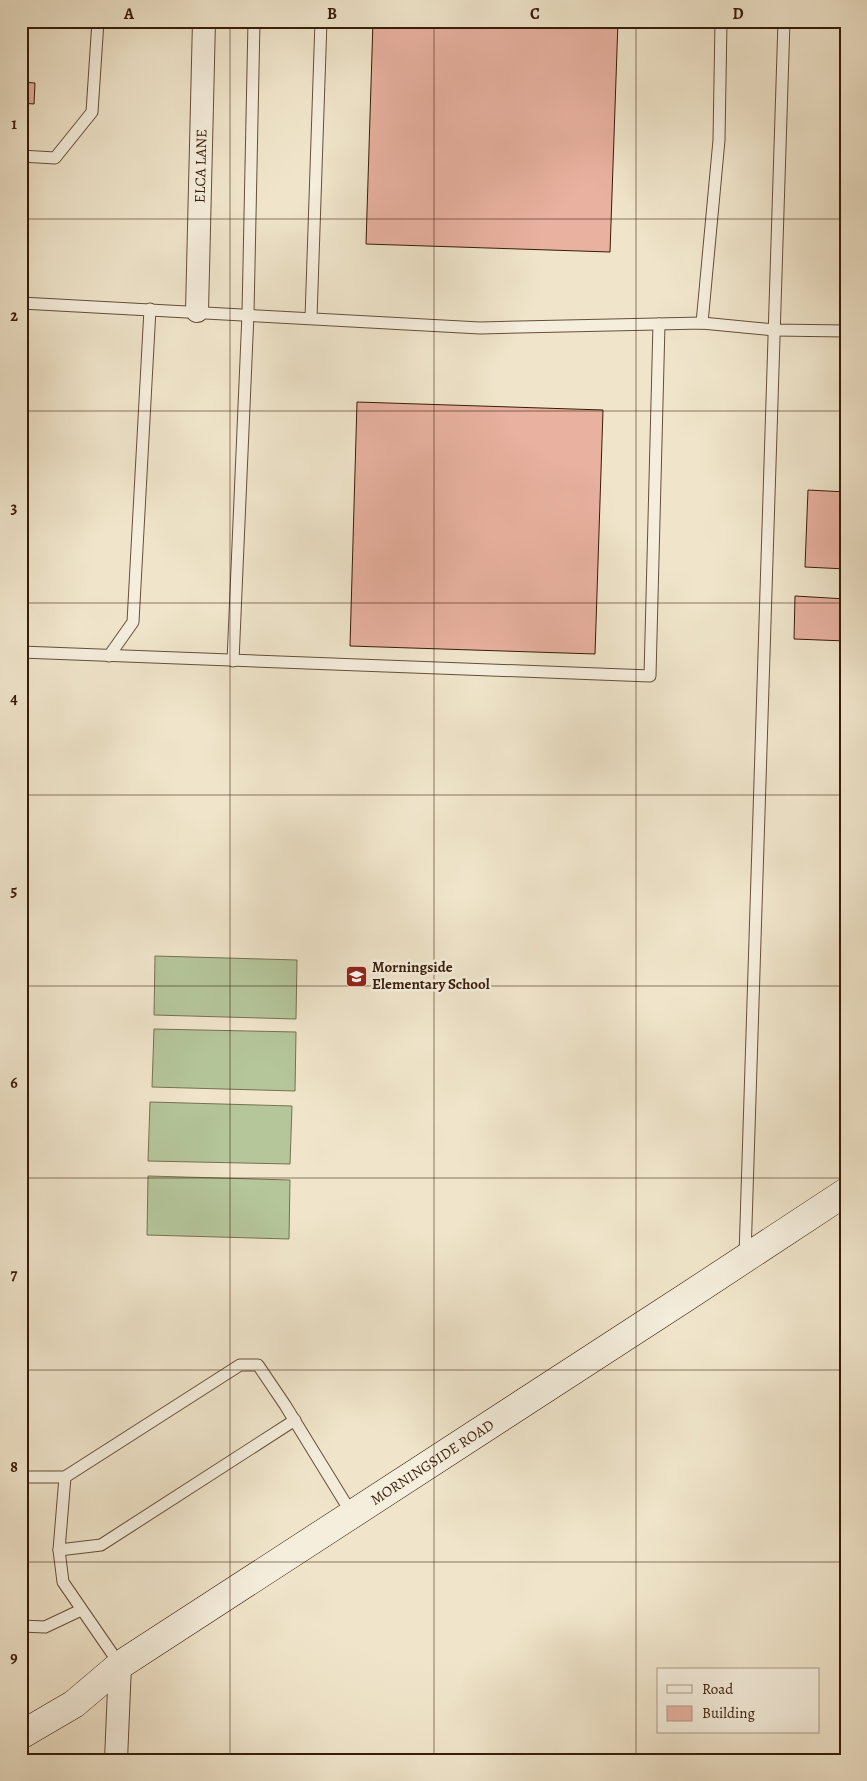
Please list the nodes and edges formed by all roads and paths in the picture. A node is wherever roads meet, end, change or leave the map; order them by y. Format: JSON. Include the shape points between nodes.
{"nodes":[{"id":1,"x":98,"y":21,"type":"edge"},
{"id":2,"x":204,"y":21,"type":"edge"},
{"id":3,"x":254,"y":21,"type":"edge"},
{"id":4,"x":321,"y":21,"type":"edge"},
{"id":5,"x":721,"y":21,"type":"edge"},
{"id":6,"x":784,"y":21,"type":"edge"},
{"id":7,"x":21,"y":156,"type":"edge"},
{"id":8,"x":21,"y":302,"type":"edge"},
{"id":9,"x":150,"y":309,"type":"junction"},
{"id":10,"x":197,"y":311,"type":"junction"},
{"id":11,"x":248,"y":314,"type":"junction"},
{"id":12,"x":311,"y":318,"type":"junction"},
{"id":13,"x":702,"y":323,"type":"junction"},
{"id":14,"x":659,"y":324,"type":"junction"},
{"id":15,"x":774,"y":330,"type":"junction"},
{"id":16,"x":846,"y":331,"type":"edge"},
{"id":17,"x":21,"y":652,"type":"edge"},
{"id":18,"x":109,"y":656,"type":"junction"},
{"id":19,"x":233,"y":660,"type":"junction"},
{"id":20,"x":846,"y":1192,"type":"edge"},
{"id":21,"x":745,"y":1258,"type":"junction"},
{"id":22,"x":294,"y":1420,"type":"junction"},
{"id":23,"x":21,"y":1477,"type":"edge"},
{"id":24,"x":65,"y":1477,"type":"junction"},
{"id":25,"x":352,"y":1514,"type":"junction"},
{"id":26,"x":59,"y":1550,"type":"junction"},
{"id":27,"x":81,"y":1610,"type":"junction"},
{"id":28,"x":21,"y":1626,"type":"edge"},
{"id":29,"x":120,"y":1665,"type":"junction"},
{"id":30,"x":21,"y":1735,"type":"edge"},
{"id":31,"x":116,"y":1760,"type":"edge"}],
"edges":[{"from":1,"to":7,"type":"lane","via":[[92,112],[55,158]]},
{"from":2,"to":10,"type":"street","name":"ELCA LANE"},
{"from":3,"to":11,"type":"lane"},
{"from":4,"to":12,"type":"lane"},
{"from":5,"to":13,"type":"lane","via":[[719,140]]},
{"from":6,"to":15,"type":"lane"},
{"from":8,"to":9,"type":"lane"},
{"from":9,"to":10,"type":"lane"},
{"from":9,"to":18,"type":"lane","via":[[133,622]]},
{"from":10,"to":11,"type":"lane"},
{"from":11,"to":12,"type":"lane"},
{"from":11,"to":19,"type":"lane"},
{"from":12,"to":14,"type":"lane","via":[[480,328]]},
{"from":13,"to":14,"type":"lane"},
{"from":13,"to":15,"type":"lane"},
{"from":14,"to":19,"type":"lane","via":[[650,676]]},
{"from":15,"to":16,"type":"lane"},
{"from":15,"to":21,"type":"lane"},
{"from":17,"to":18,"type":"lane"},
{"from":18,"to":19,"type":"lane"},
{"from":20,"to":21,"type":"street","name":"MORNINGSIDE ROAD"},
{"from":21,"to":25,"type":"street","name":"MORNINGSIDE ROAD"},
{"from":22,"to":24,"type":"lane","via":[[258,1364],[240,1364]]},
{"from":22,"to":25,"type":"lane"},
{"from":22,"to":26,"type":"lane","via":[[101,1546]]},
{"from":23,"to":24,"type":"lane"},
{"from":24,"to":26,"type":"lane"},
{"from":25,"to":29,"type":"street","name":"MORNINGSIDE ROAD"},
{"from":26,"to":27,"type":"lane","via":[[63,1582]]},
{"from":27,"to":28,"type":"lane","via":[[45,1627]]},
{"from":27,"to":29,"type":"lane"},
{"from":29,"to":30,"type":"street","name":"MORNINGSIDE ROAD","via":[[74,1704]]},
{"from":29,"to":31,"type":"street"}]}
